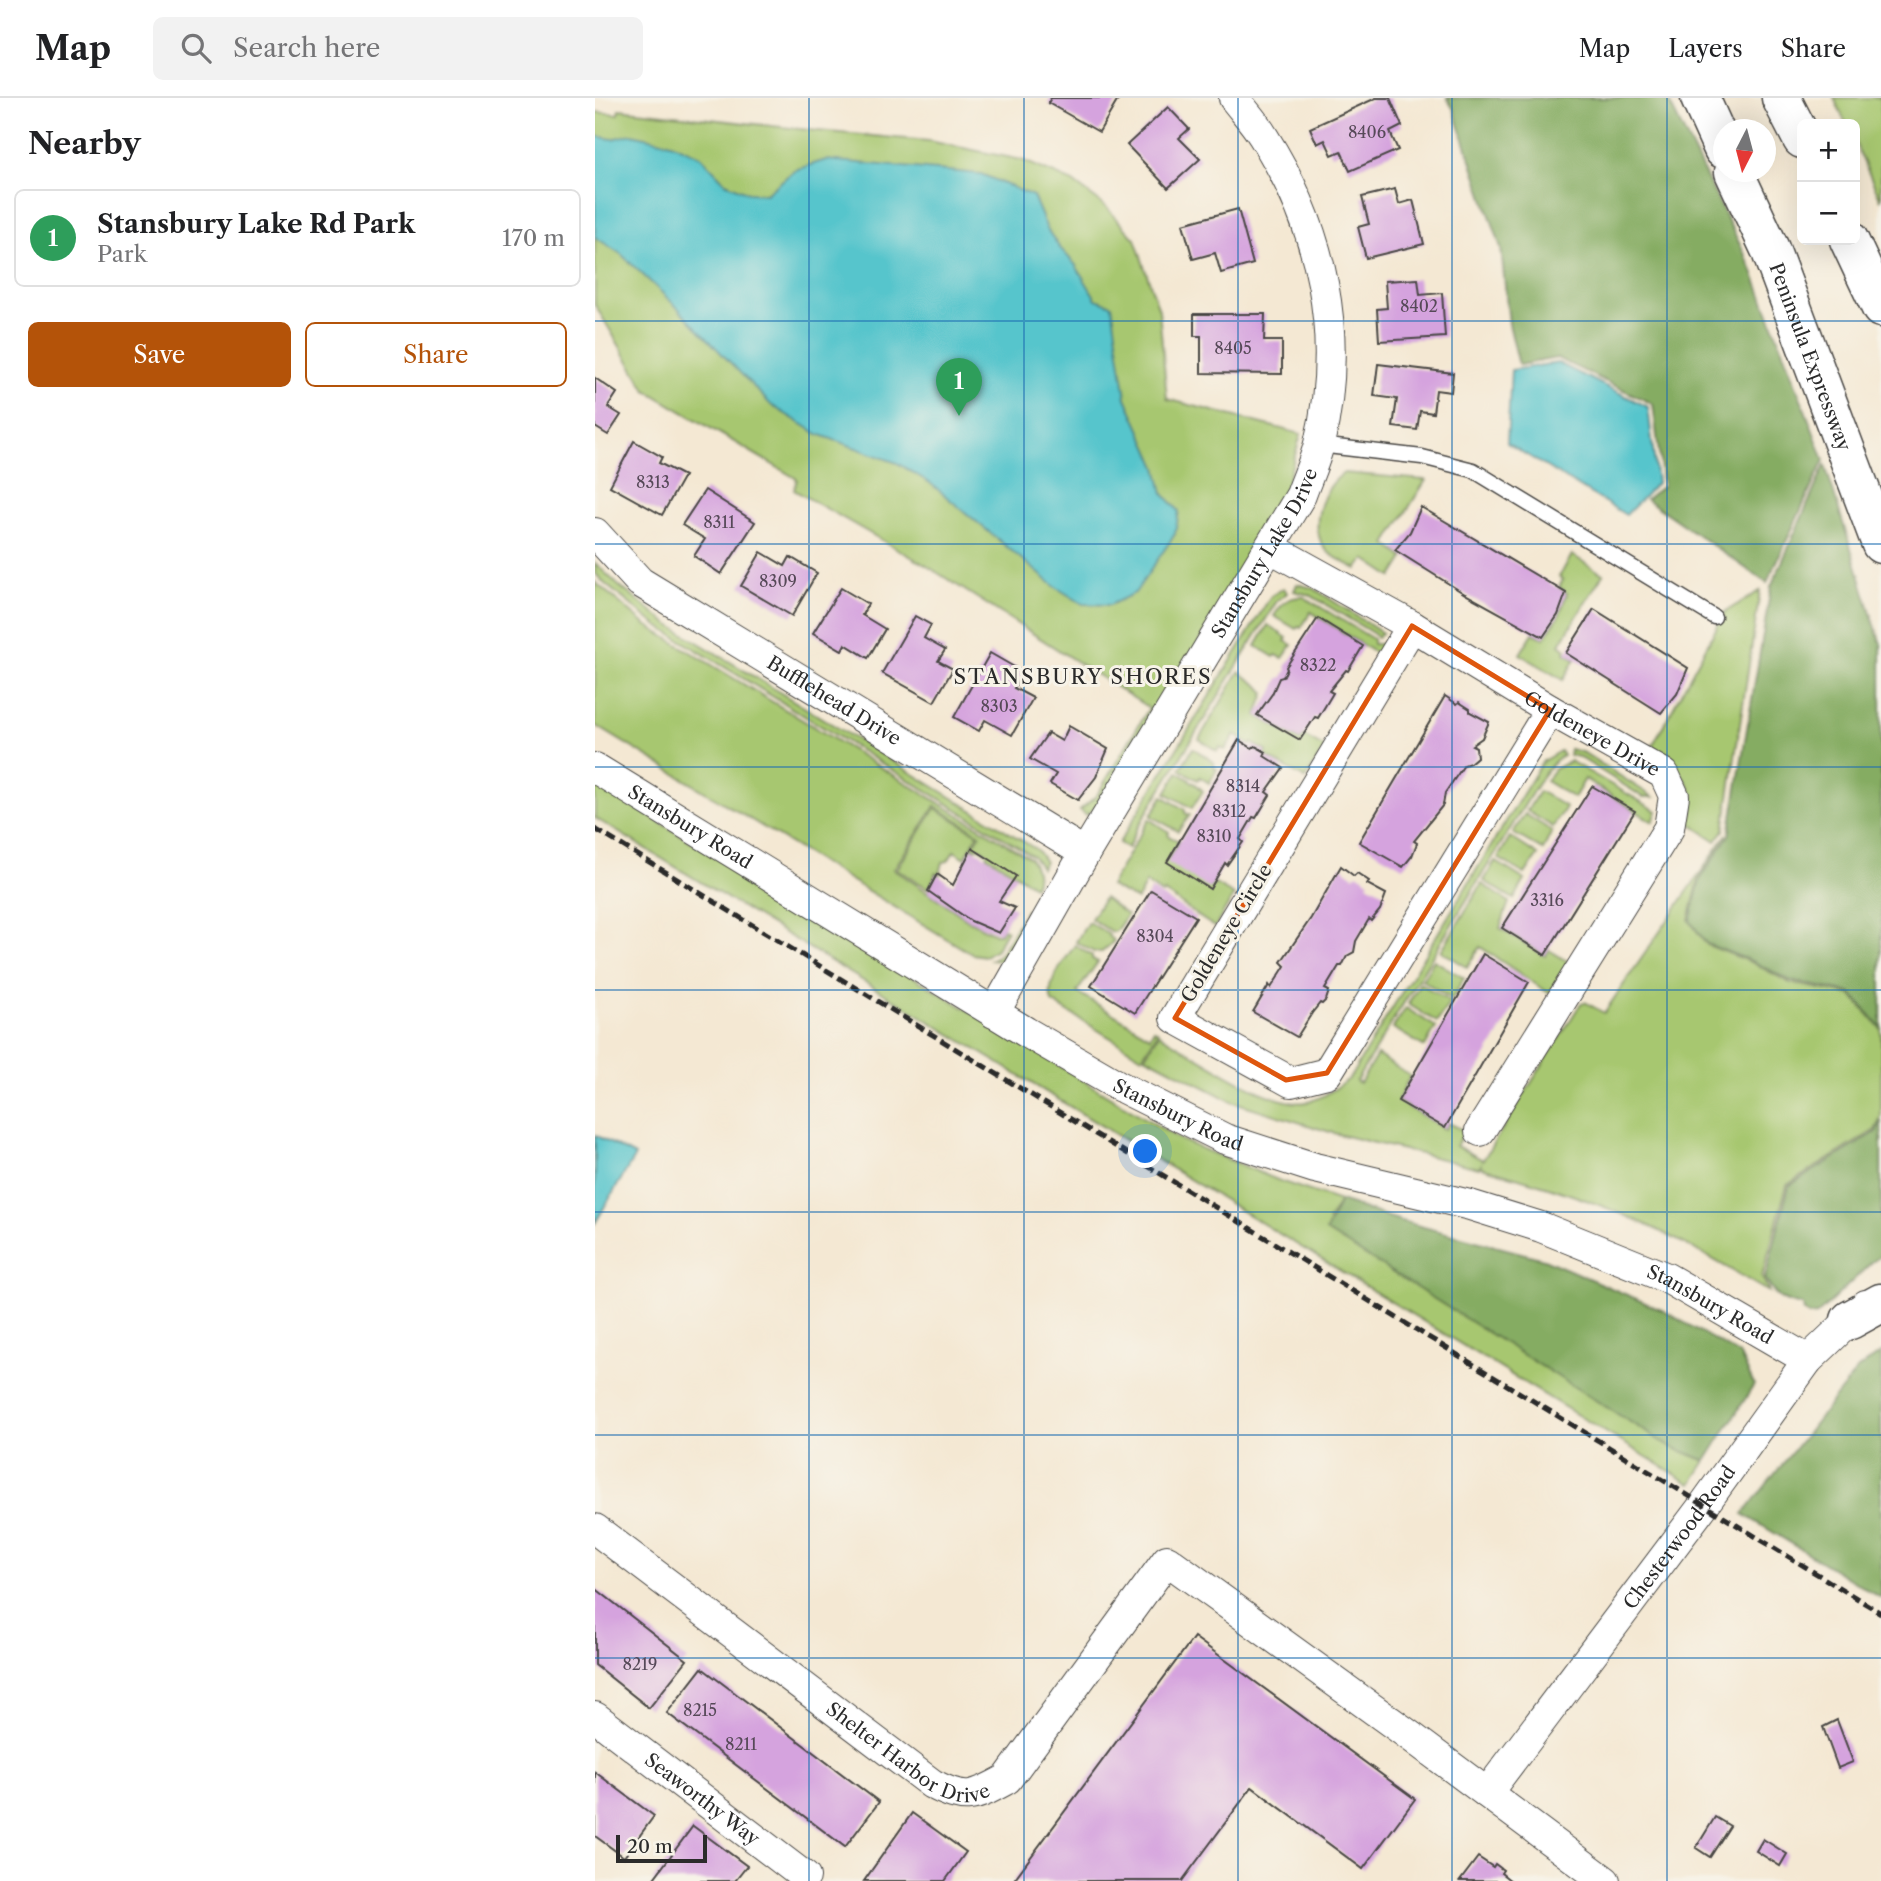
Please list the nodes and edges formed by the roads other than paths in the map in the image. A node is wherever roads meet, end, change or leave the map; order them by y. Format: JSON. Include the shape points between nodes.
{"nodes":[{"id":1,"x":1234,"y":98,"type":"edge"},
{"id":2,"x":1700,"y":98,"type":"edge"},
{"id":3,"x":1781,"y":98,"type":"edge"},
{"id":4,"x":1713,"y":126,"type":"edge"},
{"id":5,"x":1797,"y":129,"type":"edge"},
{"id":6,"x":1739,"y":182,"type":"edge"},
{"id":7,"x":1851,"y":245,"type":"edge"},
{"id":8,"x":1881,"y":308,"type":"edge"},
{"id":9,"x":1319,"y":445,"type":"junction"},
{"id":10,"x":595,"y":533,"type":"edge"},
{"id":11,"x":1881,"y":544,"type":"edge"},
{"id":12,"x":1271,"y":548,"type":"junction"},
{"id":13,"x":1714,"y":617,"type":"dead end"},
{"id":14,"x":1412,"y":626,"type":"junction"},
{"id":15,"x":1550,"y":710,"type":"junction"},
{"id":16,"x":595,"y":768,"type":"edge"},
{"id":17,"x":1085,"y":853,"type":"junction"},
{"id":18,"x":994,"y":1013,"type":"junction"},
{"id":19,"x":1480,"y":1131,"type":"dead end"},
{"id":20,"x":1881,"y":1292,"type":"edge"},
{"id":21,"x":1866,"y":1311,"type":"edge"},
{"id":22,"x":1808,"y":1360,"type":"junction"},
{"id":23,"x":595,"y":1529,"type":"edge"},
{"id":24,"x":595,"y":1717,"type":"edge"},
{"id":25,"x":1487,"y":1793,"type":"junction"},
{"id":26,"x":802,"y":1881,"type":"edge"},
{"id":27,"x":1605,"y":1881,"type":"edge"}],
"edges":[{"from":1,"to":9,"type":"street","name":"Stansbury Lake Drive","via":[[1263,136],[1289,185],[1312,235],[1325,284],[1329,386]]},
{"from":2,"to":4,"type":"main road"},
{"from":3,"to":5,"type":"main road"},
{"from":6,"to":11,"type":"main road","name":"Peninsula Expressway","via":[[1770,249]]},
{"from":7,"to":8,"type":"main road"},
{"from":9,"to":12,"type":"street","name":"Stansbury Lake Drive","via":[[1301,495]]},
{"from":9,"to":13,"type":"lane","via":[[1422,457],[1473,470]]},
{"from":10,"to":17,"type":"street","name":"Bufflehead Drive","via":[[640,582]]},
{"from":12,"to":14,"type":"street","name":"Goldeneye Drive"},
{"from":12,"to":17,"type":"street","name":"Stansbury Lake Drive"},
{"from":14,"to":15,"type":"street","name":"Goldeneye Drive"},
{"from":14,"to":15,"type":"street","name":"Goldeneye Circle","via":[[1175,1017],[1291,1082],[1327,1073]]},
{"from":15,"to":19,"type":"street","name":"Goldeneye Drive","via":[[1664,774],[1674,796],[1669,828]]},
{"from":16,"to":18,"type":"street","name":"Stansbury Road"},
{"from":17,"to":18,"type":"street","name":"Stansbury Lake Drive"},
{"from":18,"to":22,"type":"street","name":"Stansbury Road","via":[[1119,1086],[1225,1139],[1315,1168],[1541,1227],[1667,1278]]},
{"from":20,"to":21,"type":"street","name":"Chesterwood Road"},
{"from":21,"to":22,"type":"street","name":"Chesterwood Road"},
{"from":22,"to":25,"type":"street","name":"Chesterwood Road"},
{"from":23,"to":25,"type":"street","name":"Shelter Harbor Drive","via":[[952,1795],[977,1796],[1007,1779],[1167,1560]]},
{"from":24,"to":26,"type":"street","name":"Seaworthy Way","via":[[805,1877]]},
{"from":25,"to":27,"type":"street"}]}
